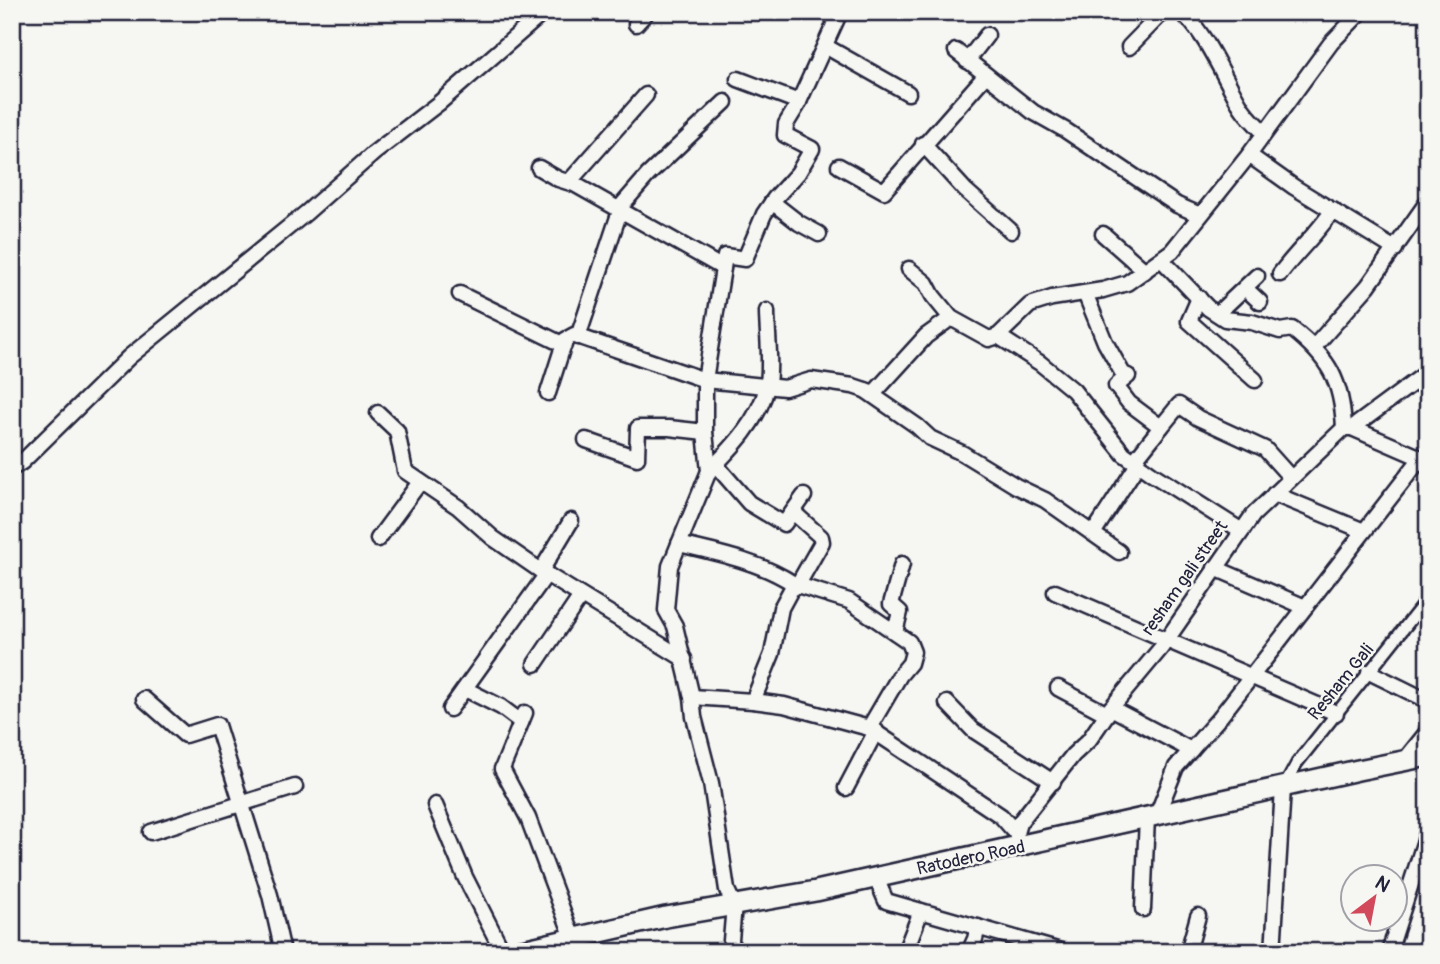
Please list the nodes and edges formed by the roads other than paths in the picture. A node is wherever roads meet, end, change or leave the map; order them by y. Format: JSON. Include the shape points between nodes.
{"nodes":[{"id":1,"x":544,"y":12,"type":"edge"},
{"id":2,"x":647,"y":12,"type":"edge"},
{"id":3,"x":840,"y":12,"type":"edge"},
{"id":4,"x":1163,"y":12,"type":"edge"},
{"id":5,"x":1180,"y":12,"type":"edge"},
{"id":6,"x":1361,"y":12,"type":"edge"},
{"id":7,"x":636,"y":24,"type":"dead end"},
{"id":8,"x":987,"y":35,"type":"dead end"},
{"id":9,"x":825,"y":46,"type":"junction"},
{"id":10,"x":1129,"y":47,"type":"dead end"},
{"id":11,"x":956,"y":51,"type":"dead end"},
{"id":12,"x":967,"y":61,"type":"junction"},
{"id":13,"x":986,"y":75,"type":"junction"},
{"id":14,"x":738,"y":79,"type":"dead end"},
{"id":15,"x":908,"y":93,"type":"dead end"},
{"id":16,"x":646,"y":95,"type":"dead end"},
{"id":17,"x":725,"y":102,"type":"dead end"},
{"id":18,"x":799,"y":102,"type":"junction"},
{"id":19,"x":1264,"y":133,"type":"junction"},
{"id":20,"x":923,"y":144,"type":"junction"},
{"id":21,"x":1250,"y":155,"type":"junction"},
{"id":22,"x":839,"y":166,"type":"dead end"},
{"id":23,"x":539,"y":168,"type":"dead end"},
{"id":24,"x":569,"y":182,"type":"junction"},
{"id":25,"x":1428,"y":201,"type":"edge"},
{"id":26,"x":772,"y":202,"type":"junction"},
{"id":27,"x":1333,"y":210,"type":"junction"},
{"id":28,"x":620,"y":211,"type":"junction"},
{"id":29,"x":1200,"y":215,"type":"junction"},
{"id":30,"x":1423,"y":216,"type":"edge"},
{"id":31,"x":1011,"y":231,"type":"dead end"},
{"id":32,"x":819,"y":234,"type":"dead end"},
{"id":33,"x":1103,"y":234,"type":"dead end"},
{"id":34,"x":1395,"y":248,"type":"junction"},
{"id":35,"x":1161,"y":259,"type":"junction"},
{"id":36,"x":723,"y":268,"type":"junction"},
{"id":37,"x":909,"y":270,"type":"dead end"},
{"id":38,"x":1145,"y":271,"type":"junction"},
{"id":39,"x":1280,"y":274,"type":"dead end"},
{"id":40,"x":1257,"y":276,"type":"dead end"},
{"id":41,"x":1245,"y":288,"type":"junction"},
{"id":42,"x":1085,"y":293,"type":"junction"},
{"id":43,"x":460,"y":294,"type":"dead end"},
{"id":44,"x":1199,"y":298,"type":"junction"},
{"id":45,"x":1260,"y":302,"type":"dead end"},
{"id":46,"x":767,"y":311,"type":"dead end"},
{"id":47,"x":1218,"y":313,"type":"junction"},
{"id":48,"x":951,"y":318,"type":"junction"},
{"id":49,"x":998,"y":336,"type":"junction"},
{"id":50,"x":578,"y":337,"type":"junction"},
{"id":51,"x":564,"y":345,"type":"junction"},
{"id":52,"x":1314,"y":347,"type":"junction"},
{"id":53,"x":1428,"y":372,"type":"edge"},
{"id":54,"x":705,"y":380,"type":"junction"},
{"id":55,"x":1255,"y":380,"type":"dead end"},
{"id":56,"x":768,"y":386,"type":"junction"},
{"id":57,"x":865,"y":390,"type":"junction"},
{"id":58,"x":548,"y":393,"type":"dead end"},
{"id":59,"x":379,"y":413,"type":"dead end"},
{"id":60,"x":1161,"y":427,"type":"junction"},
{"id":61,"x":1348,"y":428,"type":"junction"},
{"id":62,"x":705,"y":432,"type":"junction"},
{"id":63,"x":586,"y":440,"type":"dead end"},
{"id":64,"x":1425,"y":460,"type":"edge"},
{"id":65,"x":1136,"y":462,"type":"junction"},
{"id":66,"x":12,"y":468,"type":"edge"},
{"id":67,"x":712,"y":468,"type":"junction"},
{"id":68,"x":1291,"y":478,"type":"junction"},
{"id":69,"x":420,"y":482,"type":"junction"},
{"id":70,"x":1274,"y":494,"type":"junction"},
{"id":71,"x":804,"y":496,"type":"dead end"},
{"id":72,"x":793,"y":512,"type":"junction"},
{"id":73,"x":571,"y":521,"type":"dead end"},
{"id":74,"x":1242,"y":531,"type":"junction"},
{"id":75,"x":1364,"y":531,"type":"junction"},
{"id":76,"x":1094,"y":532,"type":"junction"},
{"id":77,"x":379,"y":538,"type":"dead end"},
{"id":78,"x":679,"y":544,"type":"junction"},
{"id":79,"x":1119,"y":552,"type":"dead end"},
{"id":80,"x":902,"y":564,"type":"dead end"},
{"id":81,"x":1214,"y":568,"type":"junction"},
{"id":82,"x":544,"y":573,"type":"junction"},
{"id":83,"x":796,"y":585,"type":"junction"},
{"id":84,"x":1055,"y":592,"type":"dead end"},
{"id":85,"x":581,"y":596,"type":"junction"},
{"id":86,"x":1428,"y":598,"type":"edge"},
{"id":87,"x":1305,"y":607,"type":"junction"},
{"id":88,"x":895,"y":632,"type":"junction"},
{"id":89,"x":1166,"y":640,"type":"junction"},
{"id":90,"x":684,"y":659,"type":"junction"},
{"id":91,"x":535,"y":663,"type":"dead end"},
{"id":92,"x":1370,"y":672,"type":"junction"},
{"id":93,"x":1252,"y":676,"type":"junction"},
{"id":94,"x":1058,"y":688,"type":"dead end"},
{"id":95,"x":464,"y":689,"type":"junction"},
{"id":96,"x":692,"y":697,"type":"junction"},
{"id":97,"x":144,"y":699,"type":"dead end"},
{"id":98,"x":753,"y":701,"type":"junction"},
{"id":99,"x":1428,"y":701,"type":"edge"},
{"id":100,"x":947,"y":703,"type":"dead end"},
{"id":101,"x":450,"y":709,"type":"dead end"},
{"id":102,"x":1109,"y":711,"type":"junction"},
{"id":103,"x":1336,"y":713,"type":"junction"},
{"id":104,"x":873,"y":729,"type":"junction"},
{"id":105,"x":1428,"y":731,"type":"edge"},
{"id":106,"x":1191,"y":750,"type":"junction"},
{"id":107,"x":1428,"y":756,"type":"edge"},
{"id":108,"x":1404,"y":761,"type":"junction"},
{"id":109,"x":1053,"y":782,"type":"junction"},
{"id":110,"x":295,"y":786,"type":"dead end"},
{"id":111,"x":846,"y":788,"type":"dead end"},
{"id":112,"x":1283,"y":788,"type":"junction"},
{"id":113,"x":242,"y":804,"type":"junction"},
{"id":114,"x":435,"y":805,"type":"dead end"},
{"id":115,"x":1152,"y":816,"type":"junction"},
{"id":116,"x":1428,"y":831,"type":"edge"},
{"id":117,"x":151,"y":832,"type":"dead end"},
{"id":118,"x":1018,"y":840,"type":"junction"},
{"id":119,"x":876,"y":878,"type":"junction"},
{"id":120,"x":733,"y":905,"type":"junction"},
{"id":121,"x":1143,"y":909,"type":"dead end"},
{"id":122,"x":921,"y":911,"type":"junction"},
{"id":123,"x":1198,"y":916,"type":"dead end"},
{"id":124,"x":978,"y":927,"type":"junction"},
{"id":125,"x":573,"y":938,"type":"junction"},
{"id":126,"x":1017,"y":946,"type":"edge"},
{"id":127,"x":283,"y":952,"type":"edge"},
{"id":128,"x":503,"y":952,"type":"edge"},
{"id":129,"x":514,"y":952,"type":"edge"},
{"id":130,"x":730,"y":952,"type":"edge"},
{"id":131,"x":905,"y":952,"type":"edge"},
{"id":132,"x":969,"y":952,"type":"edge"},
{"id":133,"x":1064,"y":952,"type":"edge"},
{"id":134,"x":1188,"y":952,"type":"edge"},
{"id":135,"x":1273,"y":952,"type":"edge"},
{"id":136,"x":1390,"y":952,"type":"edge"}],
"edges":[{"from":1,"to":66,"type":"street","via":[[129,357]]},
{"from":2,"to":7,"type":"street"},
{"from":3,"to":9,"type":"street"},
{"from":4,"to":10,"type":"street"},
{"from":5,"to":19,"type":"street","via":[[1208,47],[1244,111]]},
{"from":6,"to":19,"type":"street","via":[[1331,43]]},
{"from":8,"to":12,"type":"street"},
{"from":9,"to":15,"type":"street"},
{"from":9,"to":18,"type":"street"},
{"from":11,"to":12,"type":"street"},
{"from":12,"to":13,"type":"street"},
{"from":13,"to":20,"type":"street"},
{"from":13,"to":29,"type":"street","via":[[1033,112],[1177,205]]},
{"from":14,"to":18,"type":"street"},
{"from":16,"to":24,"type":"street"},
{"from":17,"to":28,"type":"street","via":[[648,175]]},
{"from":18,"to":26,"type":"street","via":[[785,135],[812,149]]},
{"from":19,"to":21,"type":"street"},
{"from":20,"to":22,"type":"street","via":[[884,191]]},
{"from":20,"to":31,"type":"street"},
{"from":21,"to":27,"type":"street"},
{"from":21,"to":29,"type":"street"},
{"from":23,"to":24,"type":"street"},
{"from":24,"to":28,"type":"street"},
{"from":25,"to":30,"type":"street"},
{"from":26,"to":32,"type":"street"},
{"from":26,"to":36,"type":"street","via":[[745,259],[725,256]]},
{"from":27,"to":34,"type":"street"},
{"from":27,"to":39,"type":"street"},
{"from":28,"to":36,"type":"street"},
{"from":28,"to":50,"type":"street"},
{"from":29,"to":35,"type":"street"},
{"from":30,"to":34,"type":"street"},
{"from":33,"to":38,"type":"street"},
{"from":34,"to":52,"type":"street"},
{"from":35,"to":38,"type":"street"},
{"from":35,"to":44,"type":"street"},
{"from":36,"to":54,"type":"street"},
{"from":37,"to":48,"type":"street","via":[[926,283]]},
{"from":38,"to":42,"type":"street","via":[[1127,283]]},
{"from":40,"to":41,"type":"street"},
{"from":41,"to":45,"type":"street"},
{"from":41,"to":47,"type":"street"},
{"from":42,"to":49,"type":"street","via":[[1031,305]]},
{"from":42,"to":60,"type":"street","via":[[1105,342],[1128,376],[1116,386],[1129,403]]},
{"from":43,"to":51,"type":"street"},
{"from":44,"to":47,"type":"street"},
{"from":44,"to":55,"type":"street","via":[[1189,321]]},
{"from":46,"to":56,"type":"street"},
{"from":47,"to":52,"type":"street","via":[[1225,319],[1280,331],[1292,329]]},
{"from":48,"to":49,"type":"street","via":[[989,339]]},
{"from":48,"to":57,"type":"street","via":[[926,336],[874,393]]},
{"from":49,"to":65,"type":"street","via":[[1073,390],[1118,447]]},
{"from":50,"to":51,"type":"street","via":[[565,340]]},
{"from":50,"to":54,"type":"street"},
{"from":51,"to":58,"type":"street"},
{"from":52,"to":61,"type":"street","via":[[1343,399]]},
{"from":53,"to":61,"type":"street","name":"resham gali street"},
{"from":54,"to":56,"type":"street"},
{"from":54,"to":62,"type":"street"},
{"from":56,"to":57,"type":"street","via":[[785,388],[811,380]]},
{"from":56,"to":67,"type":"street","via":[[744,432]]},
{"from":57,"to":76,"type":"street","via":[[930,438]]},
{"from":59,"to":69,"type":"street","via":[[397,430],[405,471]]},
{"from":60,"to":65,"type":"street"},
{"from":60,"to":68,"type":"street","via":[[1179,405],[1265,449]]},
{"from":61,"to":64,"type":"street"},
{"from":61,"to":68,"type":"street","name":"resham gali street"},
{"from":62,"to":63,"type":"street","via":[[638,428],[637,458]]},
{"from":62,"to":67,"type":"street"},
{"from":64,"to":75,"type":"street"},
{"from":65,"to":74,"type":"street"},
{"from":65,"to":76,"type":"street"},
{"from":67,"to":72,"type":"street","via":[[749,503],[784,524]]},
{"from":67,"to":78,"type":"street"},
{"from":68,"to":70,"type":"street","name":"resham gali street"},
{"from":69,"to":77,"type":"street"},
{"from":69,"to":82,"type":"street"},
{"from":70,"to":74,"type":"street","name":"resham gali street"},
{"from":70,"to":75,"type":"street"},
{"from":71,"to":72,"type":"street"},
{"from":72,"to":83,"type":"street","via":[[822,542]]},
{"from":73,"to":82,"type":"street"},
{"from":74,"to":81,"type":"street","name":"resham gali street"},
{"from":75,"to":87,"type":"street"},
{"from":76,"to":79,"type":"street"},
{"from":78,"to":83,"type":"street","via":[[740,561]]},
{"from":78,"to":90,"type":"street","via":[[670,566],[666,610]]},
{"from":80,"to":88,"type":"street","via":[[891,604],[900,612]]},
{"from":81,"to":87,"type":"street"},
{"from":81,"to":89,"type":"street","name":"resham gali street"},
{"from":82,"to":85,"type":"street"},
{"from":82,"to":95,"type":"street"},
{"from":83,"to":88,"type":"street","via":[[849,601]]},
{"from":83,"to":98,"type":"street","via":[[781,608],[772,654]]},
{"from":84,"to":89,"type":"street"},
{"from":85,"to":90,"type":"street"},
{"from":85,"to":91,"type":"street"},
{"from":86,"to":92,"type":"street","name":"Resham Gali"},
{"from":87,"to":93,"type":"street"},
{"from":88,"to":104,"type":"street","via":[[909,642],[913,652]]},
{"from":89,"to":93,"type":"street"},
{"from":89,"to":102,"type":"street","name":"resham gali street"},
{"from":90,"to":96,"type":"street"},
{"from":92,"to":99,"type":"street"},
{"from":92,"to":103,"type":"street","name":"Resham Gali"},
{"from":93,"to":103,"type":"street"},
{"from":93,"to":106,"type":"street"},
{"from":94,"to":102,"type":"street"},
{"from":95,"to":101,"type":"street"},
{"from":95,"to":125,"type":"street","via":[[523,717],[502,769],[528,818]]},
{"from":96,"to":98,"type":"street"},
{"from":96,"to":120,"type":"street"},
{"from":97,"to":113,"type":"street","via":[[185,735],[217,725]]},
{"from":98,"to":104,"type":"street","via":[[833,716]]},
{"from":100,"to":109,"type":"street","via":[[974,730]]},
{"from":102,"to":106,"type":"street"},
{"from":102,"to":109,"type":"street","name":"resham gali street"},
{"from":103,"to":112,"type":"street","name":"Resham Gali"},
{"from":104,"to":111,"type":"street"},
{"from":104,"to":118,"type":"street","via":[[1001,816]]},
{"from":105,"to":108,"type":"street"},
{"from":106,"to":115,"type":"street","via":[[1176,767]]},
{"from":107,"to":108,"type":"main road","name":"Ratodero Road"},
{"from":108,"to":112,"type":"main road","name":"Ratodero Road"},
{"from":109,"to":118,"type":"street","name":"resham gali street","via":[[1019,823]]},
{"from":110,"to":113,"type":"street"},
{"from":112,"to":115,"type":"main road","name":"Ratodero Road"},
{"from":112,"to":135,"type":"street"},
{"from":113,"to":117,"type":"street"},
{"from":113,"to":127,"type":"street"},
{"from":114,"to":128,"type":"street"},
{"from":115,"to":118,"type":"main road","name":"Ratodero Road"},
{"from":115,"to":121,"type":"street"},
{"from":116,"to":136,"type":"street"},
{"from":118,"to":119,"type":"main road","name":"Ratodero Road"},
{"from":119,"to":120,"type":"main road","name":"Ratodero Road"},
{"from":119,"to":122,"type":"street","via":[[886,901]]},
{"from":120,"to":125,"type":"main road","name":"Ratodero Road"},
{"from":120,"to":130,"type":"street"},
{"from":122,"to":124,"type":"street"},
{"from":122,"to":131,"type":"street"},
{"from":123,"to":134,"type":"street"},
{"from":124,"to":126,"type":"street"},
{"from":124,"to":132,"type":"street"},
{"from":125,"to":129,"type":"main road","name":"Ratodero Road"},
{"from":126,"to":133,"type":"street"}]}
